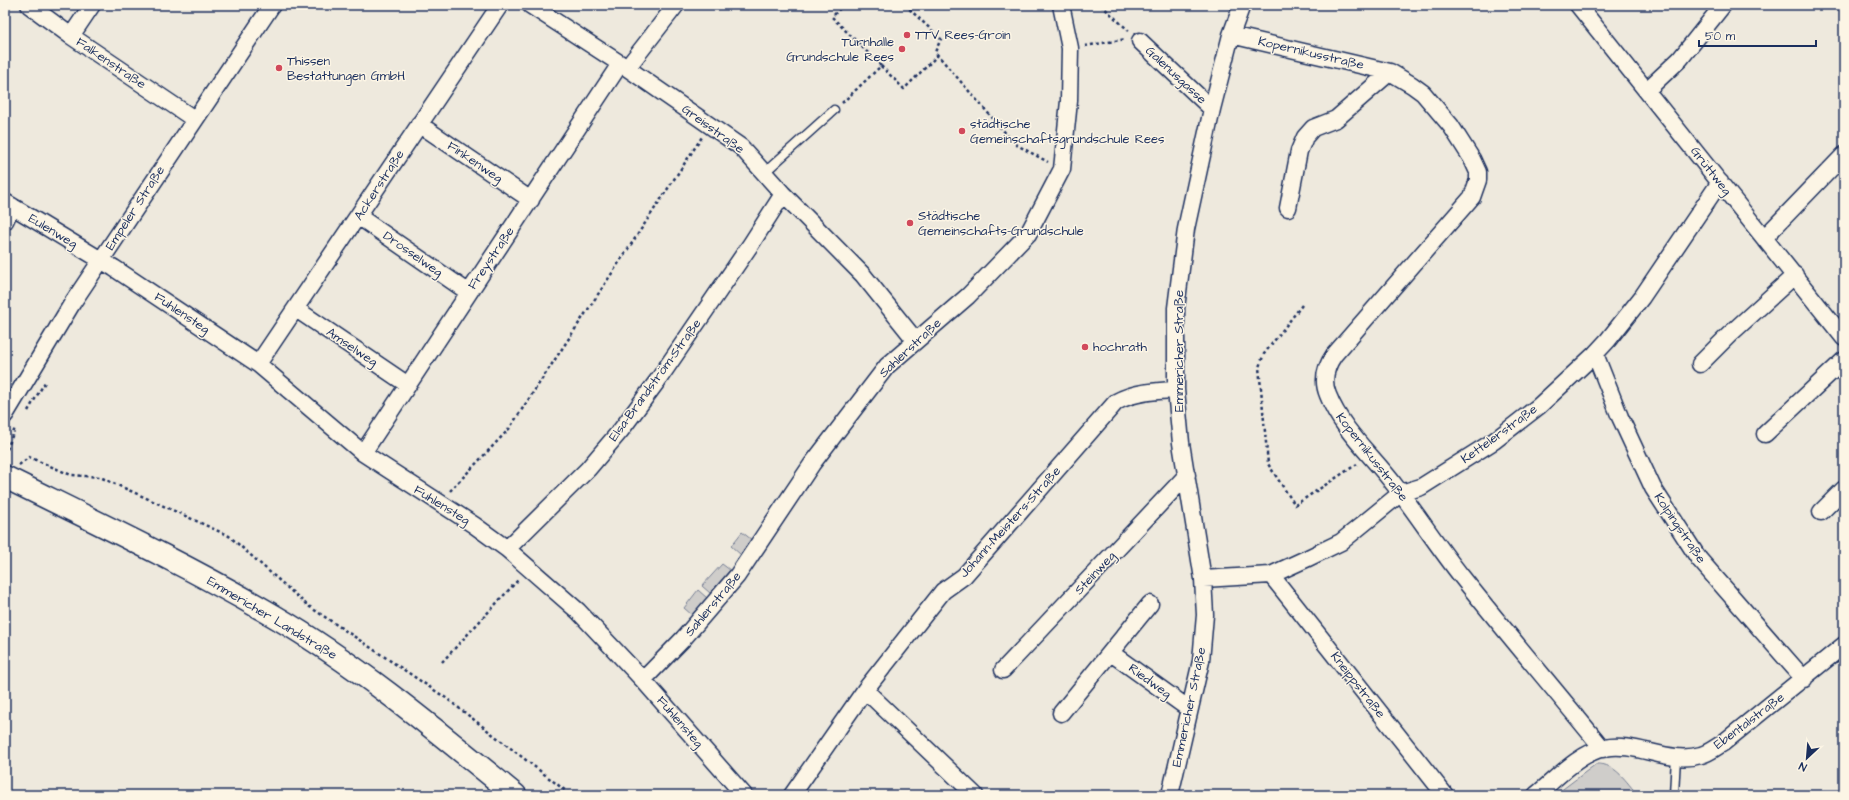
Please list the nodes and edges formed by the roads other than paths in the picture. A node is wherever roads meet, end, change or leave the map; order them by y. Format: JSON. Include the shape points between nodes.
{"nodes":[{"id":1,"x":29,"y":5,"type":"edge"},
{"id":2,"x":92,"y":5,"type":"edge"},
{"id":3,"x":272,"y":5,"type":"edge"},
{"id":4,"x":500,"y":5,"type":"edge"},
{"id":5,"x":676,"y":5,"type":"edge"},
{"id":6,"x":1061,"y":5,"type":"edge"},
{"id":7,"x":1242,"y":5,"type":"edge"},
{"id":8,"x":1578,"y":5,"type":"edge"},
{"id":9,"x":1723,"y":5,"type":"edge"},
{"id":10,"x":532,"y":6,"type":"edge"},
{"id":11,"x":1231,"y":35,"type":"junction"},
{"id":12,"x":71,"y":36,"type":"junction"},
{"id":13,"x":1133,"y":38,"type":"road end"},
{"id":14,"x":624,"y":66,"type":"junction"},
{"id":15,"x":1390,"y":72,"type":"junction"},
{"id":16,"x":1647,"y":90,"type":"junction"},
{"id":17,"x":1212,"y":108,"type":"junction"},
{"id":18,"x":834,"y":110,"type":"road end"},
{"id":19,"x":194,"y":119,"type":"junction"},
{"id":20,"x":419,"y":124,"type":"junction"},
{"id":21,"x":1844,"y":155,"type":"edge"},
{"id":22,"x":764,"y":173,"type":"junction"},
{"id":23,"x":1720,"y":182,"type":"junction"},
{"id":24,"x":783,"y":194,"type":"junction"},
{"id":25,"x":531,"y":200,"type":"junction"},
{"id":26,"x":8,"y":204,"type":"edge"},
{"id":27,"x":1288,"y":208,"type":"dead end"},
{"id":28,"x":358,"y":216,"type":"junction"},
{"id":29,"x":5,"y":221,"type":"edge"},
{"id":30,"x":1764,"y":238,"type":"junction"},
{"id":31,"x":101,"y":260,"type":"junction"},
{"id":32,"x":1795,"y":275,"type":"junction"},
{"id":33,"x":468,"y":292,"type":"junction"},
{"id":34,"x":296,"y":309,"type":"junction"},
{"id":35,"x":1844,"y":338,"type":"edge"},
{"id":36,"x":916,"y":341,"type":"junction"},
{"id":37,"x":1595,"y":354,"type":"junction"},
{"id":38,"x":1844,"y":360,"type":"edge"},
{"id":39,"x":258,"y":364,"type":"junction"},
{"id":40,"x":1700,"y":364,"type":"dead end"},
{"id":41,"x":408,"y":385,"type":"junction"},
{"id":42,"x":1176,"y":390,"type":"junction"},
{"id":43,"x":5,"y":415,"type":"edge"},
{"id":44,"x":1766,"y":434,"type":"dead end"},
{"id":45,"x":363,"y":453,"type":"junction"},
{"id":46,"x":11,"y":472,"type":"edge"},
{"id":47,"x":1187,"y":475,"type":"junction"},
{"id":48,"x":1844,"y":489,"type":"edge"},
{"id":49,"x":1401,"y":493,"type":"junction"},
{"id":50,"x":1821,"y":512,"type":"dead end"},
{"id":51,"x":507,"y":549,"type":"junction"},
{"id":52,"x":1271,"y":575,"type":"junction"},
{"id":53,"x":1203,"y":578,"type":"junction"},
{"id":54,"x":1150,"y":604,"type":"dead end"},
{"id":55,"x":1844,"y":645,"type":"edge"},
{"id":56,"x":1110,"y":652,"type":"junction"},
{"id":57,"x":1003,"y":670,"type":"dead end"},
{"id":58,"x":1804,"y":679,"type":"junction"},
{"id":59,"x":643,"y":680,"type":"junction"},
{"id":60,"x":866,"y":690,"type":"junction"},
{"id":61,"x":1189,"y":709,"type":"junction"},
{"id":62,"x":1061,"y":714,"type":"dead end"},
{"id":63,"x":1602,"y":748,"type":"junction"},
{"id":64,"x":1676,"y":757,"type":"junction"},
{"id":65,"x":515,"y":795,"type":"edge"},
{"id":66,"x":744,"y":795,"type":"edge"},
{"id":67,"x":792,"y":795,"type":"edge"},
{"id":68,"x":975,"y":795,"type":"edge"},
{"id":69,"x":1170,"y":795,"type":"edge"},
{"id":70,"x":1445,"y":795,"type":"edge"},
{"id":71,"x":1536,"y":795,"type":"edge"},
{"id":72,"x":1674,"y":795,"type":"edge"}],
"edges":[{"from":1,"to":12,"type":"street","name":"Falkenstraße"},
{"from":2,"to":12,"type":"street"},
{"from":3,"to":19,"type":"street","name":"Empeler Straße"},
{"from":4,"to":20,"type":"street","name":"Ackerstraße"},
{"from":5,"to":14,"type":"street","name":"Freystraße"},
{"from":6,"to":36,"type":"street","name":"Sahlerstraße","via":[[1070,48],[1062,169],[1028,234],[968,296]]},
{"from":7,"to":11,"type":"street","name":"Emmericher Straße"},
{"from":8,"to":16,"type":"street","name":"Grüttweg"},
{"from":9,"to":16,"type":"street","via":[[1680,59]]},
{"from":10,"to":14,"type":"street","name":"Greisstraße"},
{"from":11,"to":15,"type":"street","name":"Kopernikusstraße"},
{"from":11,"to":17,"type":"street","name":"Emmericher Straße"},
{"from":12,"to":19,"type":"street","name":"Falkenstraße"},
{"from":13,"to":17,"type":"street","name":"Galenusgasse"},
{"from":14,"to":22,"type":"street","name":"Greisstraße","via":[[741,147]]},
{"from":14,"to":25,"type":"street","name":"Freystraße"},
{"from":15,"to":27,"type":"street","name":"Kopernikusstraße","via":[[1336,119],[1313,128],[1305,137],[1299,151]]},
{"from":15,"to":49,"type":"street","name":"Kopernikusstraße","via":[[1412,84],[1432,103],[1454,131],[1478,172],[1472,197],[1334,355],[1324,377],[1335,411]]},
{"from":16,"to":23,"type":"street","name":"Grüttweg"},
{"from":17,"to":42,"type":"street","name":"Emmericher Straße","via":[[1186,229],[1176,308]]},
{"from":18,"to":22,"type":"lane"},
{"from":19,"to":31,"type":"street","name":"Empeler Straße"},
{"from":20,"to":25,"type":"street","name":"Finkenweg"},
{"from":20,"to":28,"type":"street","name":"Ackerstraße"},
{"from":21,"to":30,"type":"street"},
{"from":22,"to":24,"type":"street","name":"Greisstraße"},
{"from":23,"to":30,"type":"street","name":"Grüttweg"},
{"from":23,"to":37,"type":"street","name":"Kettelerstraße","via":[[1642,297]]},
{"from":24,"to":36,"type":"street","name":"Greisstraße","via":[[863,275]]},
{"from":24,"to":51,"type":"street","name":"Elsa-Brandström-Straße","via":[[662,374],[621,430],[588,469]]},
{"from":25,"to":33,"type":"street","name":"Freystraße"},
{"from":26,"to":29,"type":"street"},
{"from":26,"to":31,"type":"street","name":"Eulenweg"},
{"from":28,"to":33,"type":"street","name":"Drosselweg"},
{"from":28,"to":34,"type":"street","name":"Ackerstraße"},
{"from":30,"to":32,"type":"street","name":"Grüttweg"},
{"from":31,"to":39,"type":"street","name":"Fuhlensteg"},
{"from":31,"to":43,"type":"street","name":"Empeler Straße"},
{"from":32,"to":35,"type":"street","name":"Grüttweg"},
{"from":32,"to":40,"type":"street","via":[[1729,334]]},
{"from":33,"to":41,"type":"street","name":"Freystraße"},
{"from":34,"to":39,"type":"street","name":"Ackerstraße"},
{"from":34,"to":41,"type":"street","name":"Amselweg"},
{"from":36,"to":59,"type":"street","name":"Sahlerstraße","via":[[887,366],[817,458],[737,576],[683,639]]},
{"from":37,"to":49,"type":"street","name":"Kettelerstraße","via":[[1538,406],[1494,440],[1421,487]]},
{"from":37,"to":58,"type":"street","name":"Kolpingstraße","via":[[1620,417],[1653,488],[1699,559]]},
{"from":38,"to":44,"type":"street"},
{"from":39,"to":45,"type":"street","name":"Fuhlensteg"},
{"from":41,"to":45,"type":"street","name":"Freystraße"},
{"from":42,"to":47,"type":"street","name":"Emmericher Straße","via":[[1180,442]]},
{"from":42,"to":60,"type":"street","name":"Johann-Meisters-Straße","via":[[1126,396],[1116,402],[964,576],[943,591]]},
{"from":45,"to":51,"type":"street","name":"Fuhlensteg"},
{"from":46,"to":65,"type":"main road","name":"Emmericher Landstraße","via":[[275,617],[386,692]]},
{"from":47,"to":53,"type":"street","name":"Emmericher Straße"},
{"from":47,"to":57,"type":"street","name":"Steinweg"},
{"from":48,"to":50,"type":"street"},
{"from":49,"to":52,"type":"street","name":"Kettelerstraße","via":[[1341,542]]},
{"from":49,"to":63,"type":"street","name":"Kopernikusstraße","via":[[1462,577]]},
{"from":51,"to":59,"type":"street","name":"Fuhlensteg","via":[[578,611]]},
{"from":52,"to":53,"type":"street","name":"Kettelerstraße"},
{"from":52,"to":70,"type":"street","name":"Kneippstraße"},
{"from":53,"to":61,"type":"street","name":"Emmericher Straße","via":[[1205,615],[1201,661]]},
{"from":54,"to":56,"type":"street"},
{"from":55,"to":58,"type":"street","name":"Ebentalstraße"},
{"from":56,"to":61,"type":"street","name":"Riedweg"},
{"from":56,"to":62,"type":"street"},
{"from":58,"to":64,"type":"street","name":"Ebentalstraße","via":[[1723,743],[1702,755]]},
{"from":59,"to":66,"type":"street","name":"Fuhlensteg"},
{"from":60,"to":67,"type":"street","name":"Johann-Meisters-Straße"},
{"from":60,"to":68,"type":"street"},
{"from":61,"to":69,"type":"street","name":"Emmericher Straße"},
{"from":63,"to":64,"type":"street","name":"Ebentalstraße","via":[[1632,748]]},
{"from":63,"to":71,"type":"street","name":"Ebentalstraße","via":[[1579,759]]},
{"from":64,"to":72,"type":"lane"}]}
